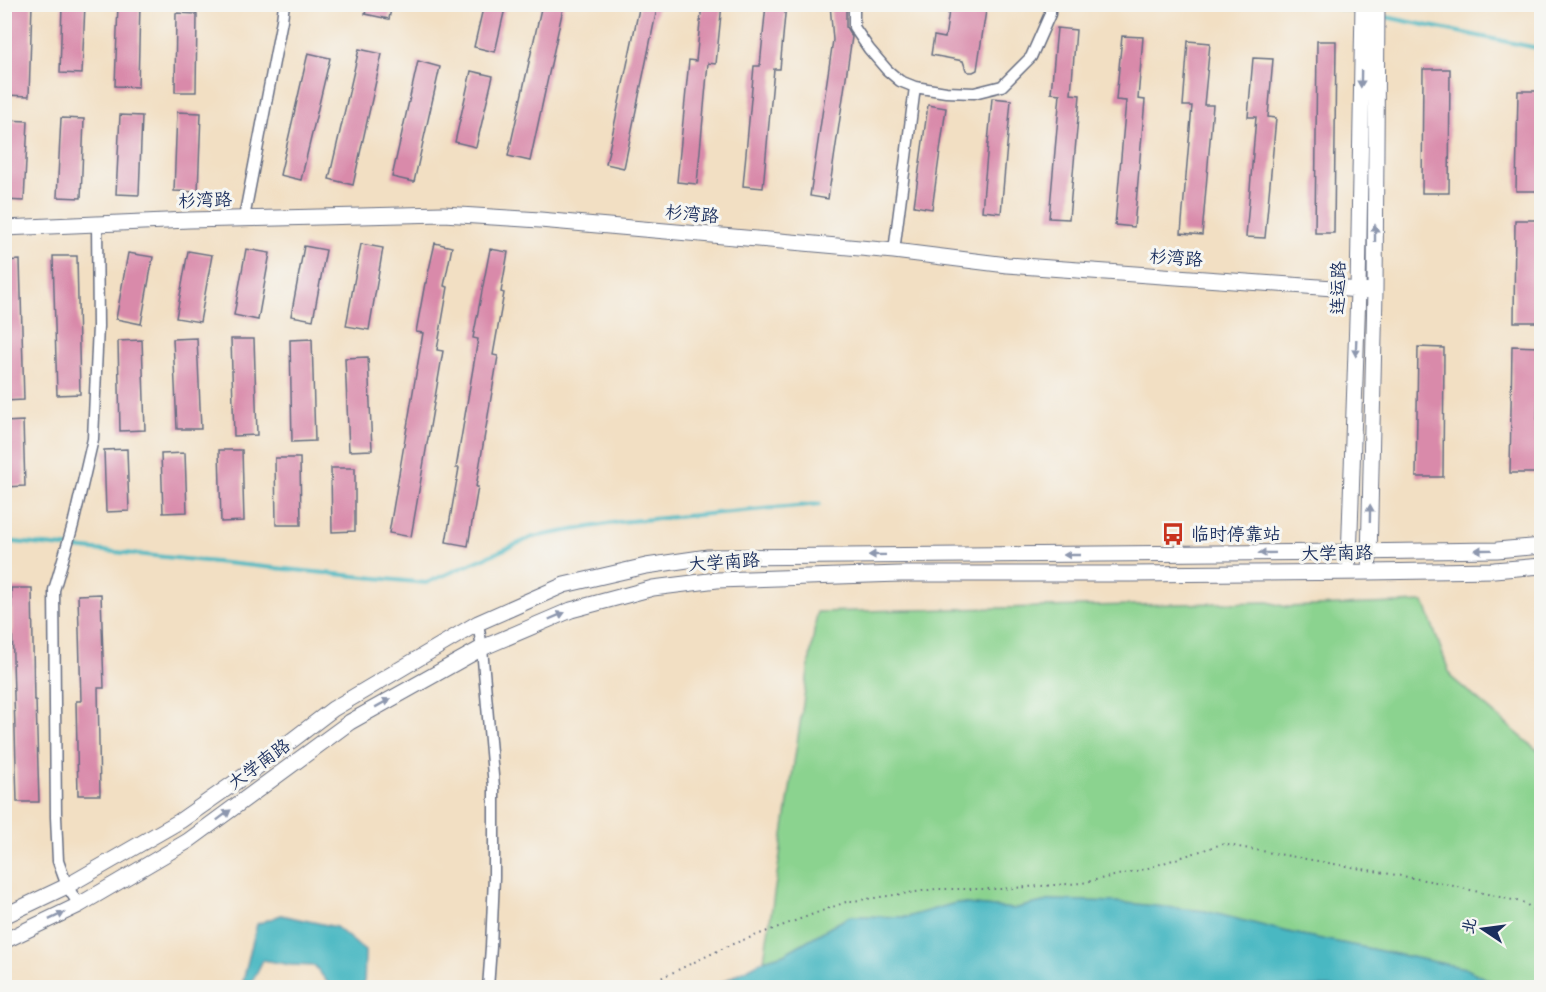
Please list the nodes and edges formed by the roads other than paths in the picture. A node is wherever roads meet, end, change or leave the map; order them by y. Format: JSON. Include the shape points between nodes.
{"nodes":[{"id":1,"x":284,"y":4,"type":"edge"},
{"id":2,"x":854,"y":4,"type":"edge"},
{"id":3,"x":1050,"y":4,"type":"edge"},
{"id":4,"x":1363,"y":4,"type":"edge"},
{"id":5,"x":1377,"y":4,"type":"edge"},
{"id":6,"x":915,"y":87,"type":"junction"},
{"id":7,"x":244,"y":218,"type":"junction"},
{"id":8,"x":97,"y":224,"type":"junction"},
{"id":9,"x":4,"y":228,"type":"edge"},
{"id":10,"x":894,"y":251,"type":"junction"},
{"id":11,"x":1358,"y":290,"type":"junction"},
{"id":12,"x":1375,"y":291,"type":"junction"},
{"id":13,"x":1542,"y":546,"type":"edge"},
{"id":14,"x":1349,"y":552,"type":"junction"},
{"id":15,"x":1369,"y":552,"type":"junction"},
{"id":16,"x":1542,"y":566,"type":"edge"},
{"id":17,"x":1349,"y":572,"type":"junction"},
{"id":18,"x":1369,"y":572,"type":"junction"},
{"id":19,"x":478,"y":623,"type":"junction"},
{"id":20,"x":482,"y":648,"type":"junction"},
{"id":21,"x":67,"y":886,"type":"junction"},
{"id":22,"x":79,"y":905,"type":"junction"},
{"id":23,"x":4,"y":916,"type":"edge"},
{"id":24,"x":4,"y":941,"type":"edge"},
{"id":25,"x":488,"y":987,"type":"edge"}],
"edges":[{"from":1,"to":7,"type":"street"},
{"from":2,"to":6,"type":"street","via":[[854,27],[869,50],[900,81]]},
{"from":3,"to":6,"type":"street","via":[[1050,14],[1031,57],[1002,86],[974,93]]},
{"from":4,"to":11,"type":"main road","name":"连运路","one_way":true},
{"from":12,"to":5,"type":"main road","name":"连运路","one_way":true},
{"from":6,"to":10,"type":"street"},
{"from":7,"to":8,"type":"main road","name":"杉湾路"},
{"from":7,"to":10,"type":"main road","name":"杉湾路","via":[[443,214]]},
{"from":8,"to":9,"type":"main road","name":"杉湾路"},
{"from":8,"to":21,"type":"street","via":[[93,439],[54,590],[56,817],[58,861]]},
{"from":10,"to":11,"type":"main road","name":"杉湾路","via":[[1007,265]]},
{"from":11,"to":12,"type":"main road","name":"杉湾路"},
{"from":11,"to":14,"type":"main road","name":"连运路","one_way":true},
{"from":15,"to":12,"type":"main road","name":"连运路","one_way":true},
{"from":13,"to":15,"type":"main road","name":"大学南路","one_way":true},
{"from":14,"to":15,"type":"main road","name":"大学南路"},
{"from":14,"to":17,"type":"main road","name":"连运路"},
{"from":14,"to":19,"type":"main road","name":"大学南路","one_way":true,"via":[[708,557],[564,585]]},
{"from":15,"to":18,"type":"main road","name":"连运路"},
{"from":16,"to":18,"type":"main road","name":"大学南路"},
{"from":17,"to":18,"type":"main road","name":"大学南路"},
{"from":20,"to":17,"type":"main road","name":"大学南路","one_way":true,"via":[[571,610],[652,588],[717,580],[900,574]]},
{"from":19,"to":20,"type":"street"},
{"from":19,"to":21,"type":"main road","name":"大学南路","via":[[333,709],[180,821]]},
{"from":22,"to":20,"type":"main road","name":"大学南路","one_way":true,"via":[[188,841],[350,722]]},
{"from":20,"to":25,"type":"street","via":[[494,787]]},
{"from":21,"to":22,"type":"street"},
{"from":21,"to":23,"type":"main road","name":"大学南路"},
{"from":24,"to":22,"type":"main road","name":"大学南路","one_way":true}]}
